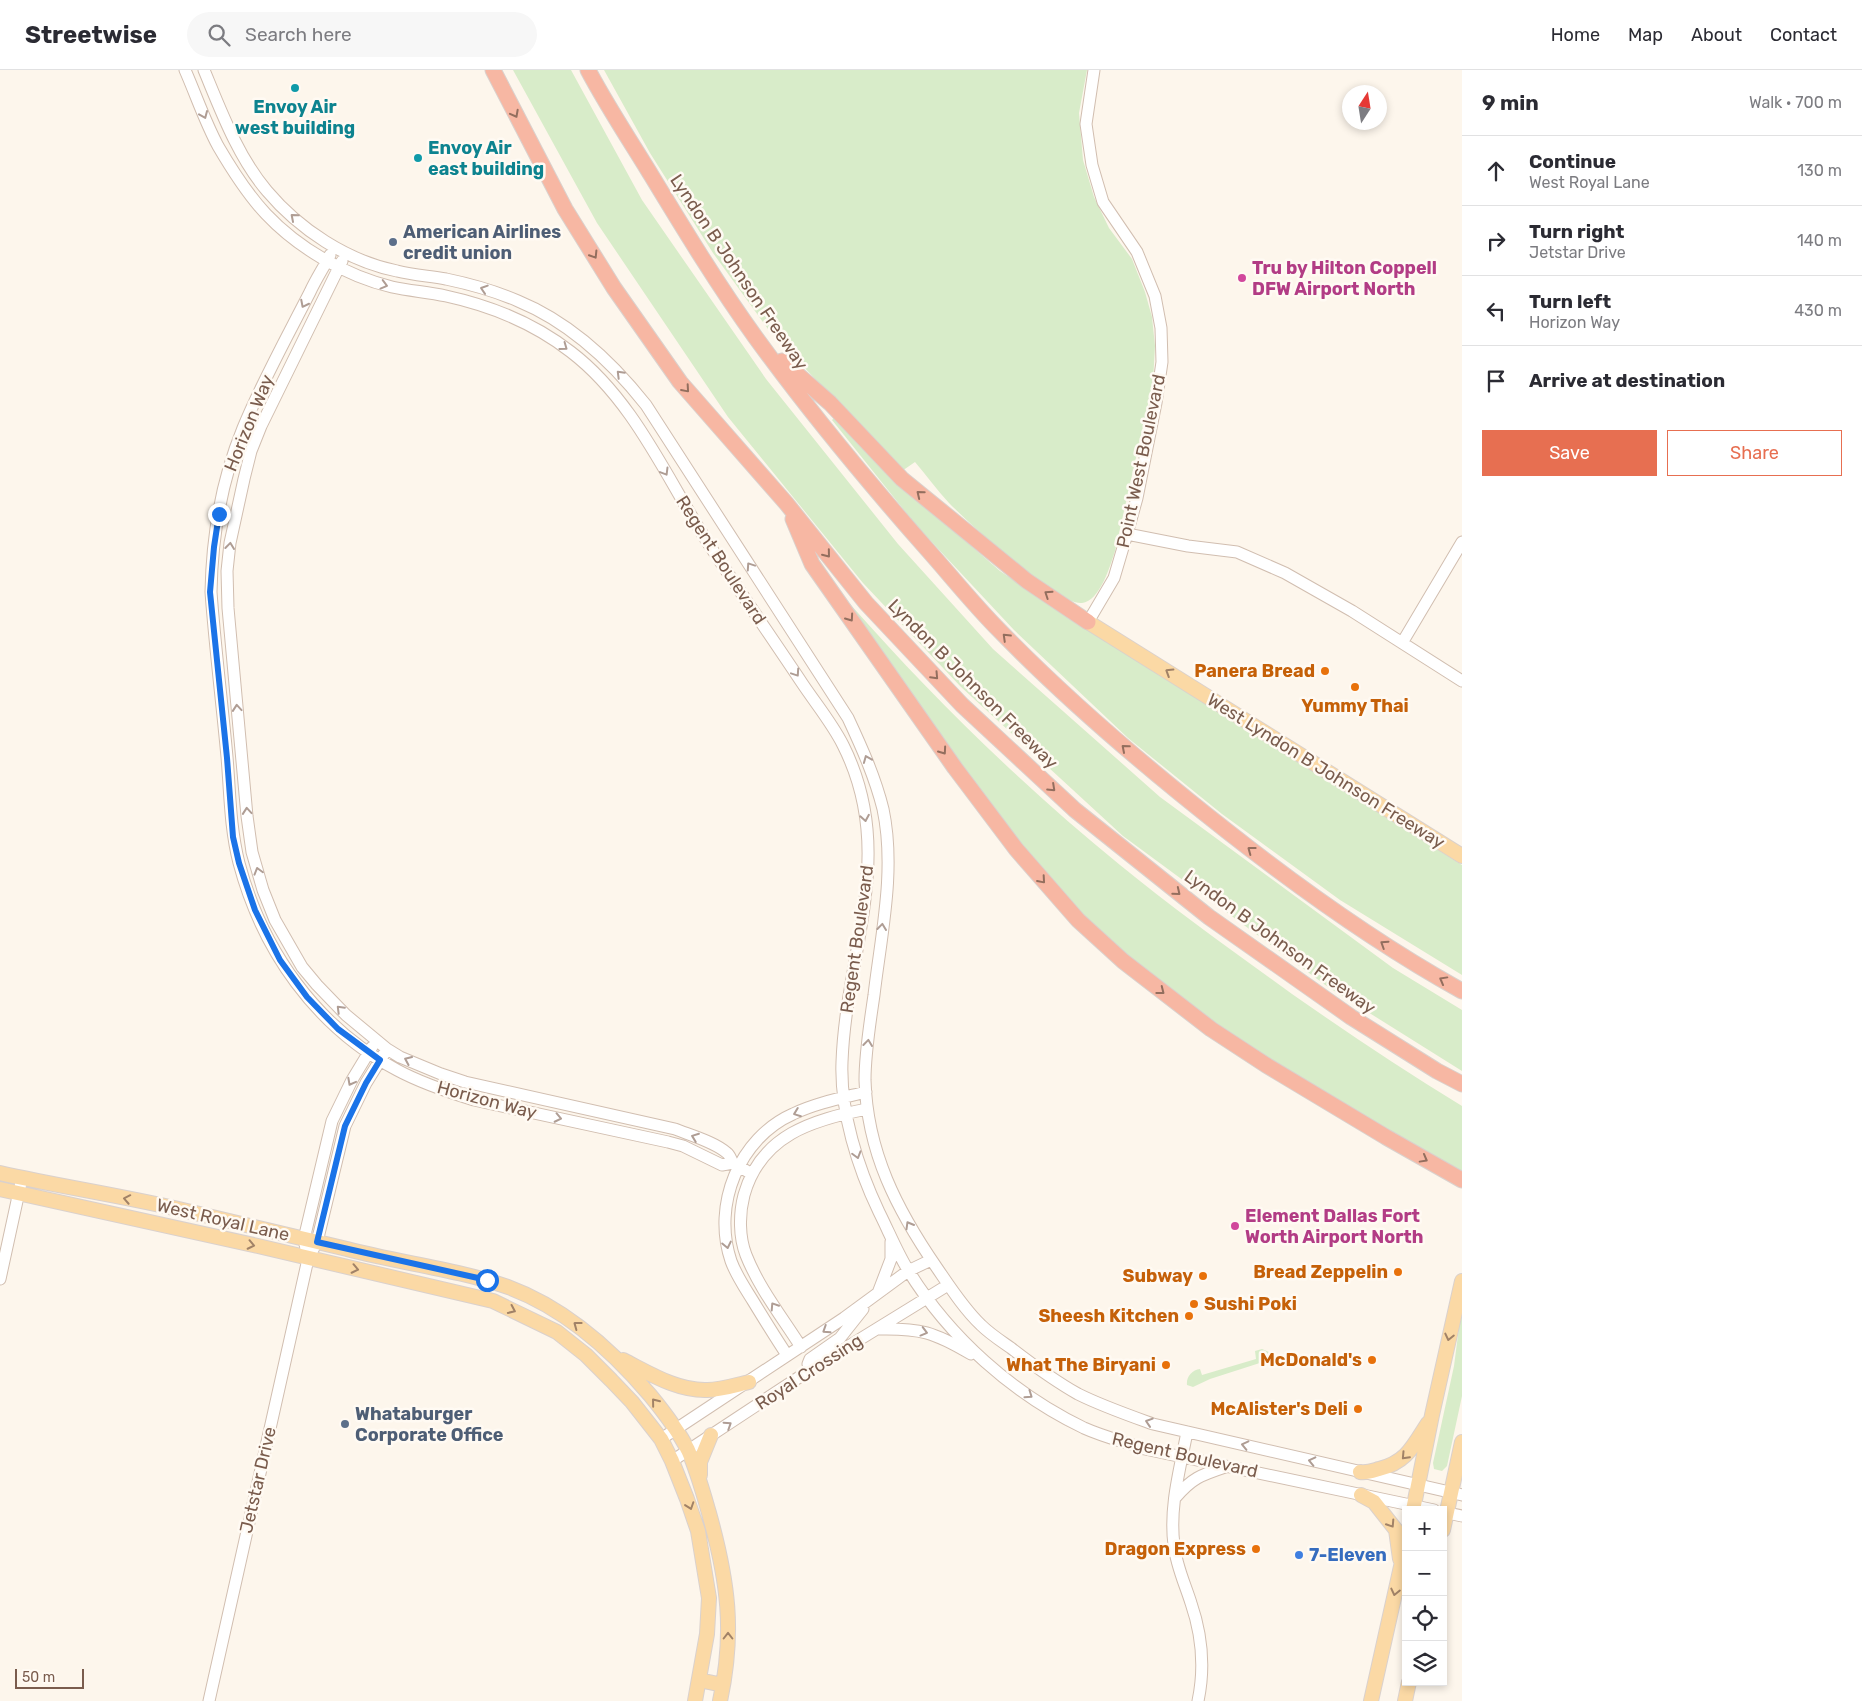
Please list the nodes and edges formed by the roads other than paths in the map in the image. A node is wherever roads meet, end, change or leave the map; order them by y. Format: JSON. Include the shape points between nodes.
{"nodes":[{"id":1,"x":185,"y":70,"type":"edge"},
{"id":2,"x":204,"y":70,"type":"edge"},
{"id":3,"x":493,"y":70,"type":"edge"},
{"id":4,"x":588,"y":70,"type":"edge"},
{"id":5,"x":1094,"y":70,"type":"edge"},
{"id":6,"x":333,"y":246,"type":"junction"},
{"id":7,"x":347,"y":253,"type":"junction"},
{"id":8,"x":327,"y":261,"type":"junction"},
{"id":9,"x":338,"y":267,"type":"junction"},
{"id":10,"x":754,"y":336,"type":"junction"},
{"id":11,"x":227,"y":475,"type":"junction"},
{"id":12,"x":244,"y":479,"type":"junction"},
{"id":13,"x":786,"y":503,"type":"junction"},
{"id":14,"x":1127,"y":534,"type":"junction"},
{"id":15,"x":1462,"y":542,"type":"edge"},
{"id":16,"x":1088,"y":622,"type":"junction"},
{"id":17,"x":1402,"y":643,"type":"junction"},
{"id":18,"x":1462,"y":680,"type":"edge"},
{"id":19,"x":242,"y":757,"type":"junction"},
{"id":20,"x":228,"y":765,"type":"junction"},
{"id":21,"x":244,"y":770,"type":"junction"},
{"id":22,"x":1462,"y":856,"type":"edge"},
{"id":23,"x":1462,"y":991,"type":"edge"},
{"id":24,"x":377,"y":1041,"type":"junction"},
{"id":25,"x":388,"y":1049,"type":"junction"},
{"id":26,"x":369,"y":1052,"type":"junction"},
{"id":27,"x":380,"y":1060,"type":"junction"},
{"id":28,"x":1437,"y":1071,"type":"junction"},
{"id":29,"x":441,"y":1074,"type":"junction"},
{"id":30,"x":1462,"y":1084,"type":"edge"},
{"id":31,"x":435,"y":1087,"type":"junction"},
{"id":32,"x":866,"y":1092,"type":"junction"},
{"id":33,"x":1462,"y":1094,"type":"edge"},
{"id":34,"x":843,"y":1097,"type":"junction"},
{"id":35,"x":540,"y":1098,"type":"junction"},
{"id":36,"x":867,"y":1109,"type":"junction"},
{"id":37,"x":847,"y":1113,"type":"junction"},
{"id":38,"x":536,"y":1114,"type":"junction"},
{"id":39,"x":736,"y":1165,"type":"junction"},
{"id":40,"x":0,"y":1173,"type":"edge"},
{"id":41,"x":752,"y":1174,"type":"junction"},
{"id":42,"x":22,"y":1178,"type":"junction"},
{"id":43,"x":1462,"y":1180,"type":"edge"},
{"id":44,"x":0,"y":1189,"type":"edge"},
{"id":45,"x":19,"y":1194,"type":"junction"},
{"id":46,"x":891,"y":1238,"type":"junction"},
{"id":47,"x":310,"y":1240,"type":"junction"},
{"id":48,"x":308,"y":1259,"type":"junction"},
{"id":49,"x":931,"y":1260,"type":"junction"},
{"id":50,"x":908,"y":1271,"type":"junction"},
{"id":51,"x":757,"y":1278,"type":"junction"},
{"id":52,"x":0,"y":1279,"type":"edge"},
{"id":53,"x":740,"y":1281,"type":"junction"},
{"id":54,"x":1462,"y":1281,"type":"edge"},
{"id":55,"x":948,"y":1285,"type":"junction"},
{"id":56,"x":927,"y":1297,"type":"junction"},
{"id":57,"x":873,"y":1298,"type":"junction"},
{"id":58,"x":876,"y":1329,"type":"junction"},
{"id":59,"x":801,"y":1347,"type":"junction"},
{"id":60,"x":614,"y":1356,"type":"junction"},
{"id":61,"x":786,"y":1356,"type":"junction"},
{"id":62,"x":990,"y":1366,"type":"junction"},
{"id":63,"x":810,"y":1370,"type":"junction"},
{"id":64,"x":750,"y":1382,"type":"junction"},
{"id":65,"x":1432,"y":1416,"type":"junction"},
{"id":66,"x":675,"y":1428,"type":"junction"},
{"id":67,"x":1187,"y":1432,"type":"junction"},
{"id":68,"x":711,"y":1435,"type":"junction"},
{"id":69,"x":661,"y":1439,"type":"junction"},
{"id":70,"x":1462,"y":1442,"type":"edge"},
{"id":71,"x":688,"y":1450,"type":"junction"},
{"id":72,"x":1182,"y":1456,"type":"junction"},
{"id":73,"x":672,"y":1461,"type":"junction"},
{"id":74,"x":1227,"y":1466,"type":"junction"},
{"id":75,"x":1360,"y":1472,"type":"junction"},
{"id":76,"x":701,"y":1484,"type":"junction"},
{"id":77,"x":1418,"y":1485,"type":"junction"},
{"id":78,"x":1456,"y":1494,"type":"edge"},
{"id":79,"x":1361,"y":1495,"type":"junction"},
{"id":80,"x":1175,"y":1498,"type":"junction"},
{"id":81,"x":1406,"y":1506,"type":"edge"},
{"id":82,"x":1414,"y":1506,"type":"edge"},
{"id":83,"x":1445,"y":1506,"type":"edge"},
{"id":84,"x":1447,"y":1512,"type":"edge"},
{"id":85,"x":1462,"y":1516,"type":"edge"},
{"id":86,"x":1404,"y":1551,"type":"edge"},
{"id":87,"x":1401,"y":1566,"type":"junction"},
{"id":88,"x":699,"y":1680,"type":"junction"},
{"id":89,"x":723,"y":1685,"type":"junction"},
{"id":90,"x":1408,"y":1686,"type":"edge"},
{"id":91,"x":209,"y":1701,"type":"edge"},
{"id":92,"x":695,"y":1701,"type":"edge"},
{"id":93,"x":720,"y":1701,"type":"edge"},
{"id":94,"x":1198,"y":1701,"type":"edge"},
{"id":95,"x":1371,"y":1701,"type":"edge"},
{"id":96,"x":1405,"y":1701,"type":"edge"}],
"edges":[{"from":1,"to":8,"type":"street","name":"Regent Boulevard","one_way":true,"via":[[217,144],[242,185],[286,232]]},
{"from":6,"to":2,"type":"street","name":"Regent Boulevard","one_way":true,"via":[[298,221],[258,180],[243,157]]},
{"from":3,"to":13,"type":"highway","name":"Lyndon B Johnson Freeway","one_way":true,"via":[[565,209],[614,288],[680,382]]},
{"from":4,"to":10,"type":"highway","name":"Lyndon B Johnson Freeway","via":[[683,228]]},
{"from":5,"to":14,"type":"street","name":"Point West Boulevard","via":[[1086,124],[1092,165],[1103,202],[1137,252],[1155,296],[1161,328],[1162,362],[1156,403]]},
{"from":6,"to":7,"type":"street","name":"Regent Boulevard"},
{"from":6,"to":8,"type":"street","name":"Horizon Way"},
{"from":7,"to":9,"type":"street","name":"Horizon Way"},
{"from":32,"to":7,"type":"street","name":"Regent Boulevard","one_way":true,"via":[[866,1060],[886,902],[887,838],[874,777],[848,718],[646,405],[609,363],[564,326],[520,302],[470,285],[382,268]]},
{"from":8,"to":9,"type":"street","name":"Regent Boulevard"},
{"from":8,"to":11,"type":"street","name":"Horizon Way","one_way":true,"via":[[254,404]]},
{"from":9,"to":12,"type":"street","name":"Horizon Way","via":[[261,426]]},
{"from":9,"to":34,"type":"street","name":"Regent Boulevard","one_way":true,"via":[[376,283],[476,303],[508,315],[547,335],[596,374],[622,403],[709,545],[842,742],[858,786],[869,839],[866,898],[845,1018],[841,1065]]},
{"from":16,"to":10,"type":"highway","one_way":true,"via":[[1027,581],[902,479],[830,403]]},
{"from":23,"to":10,"type":"highway","name":"Lyndon B Johnson Freeway","one_way":true,"via":[[1365,932],[1251,850],[1147,767],[1050,679],[999,630],[907,527]]},
{"from":11,"to":12,"type":"street"},
{"from":11,"to":20,"type":"street","name":"Horizon Way","via":[[214,547],[210,592]]},
{"from":19,"to":12,"type":"street","name":"Horizon Way","one_way":true,"via":[[227,571]]},
{"from":13,"to":28,"type":"highway","name":"Lyndon B Johnson Freeway","one_way":true,"via":[[866,602],[962,705],[1075,810],[1209,917],[1351,1017]]},
{"from":13,"to":43,"type":"highway","one_way":true,"via":[[812,564],[984,809],[1078,920],[1123,961],[1211,1029]]},
{"from":14,"to":16,"type":"street","name":"Point West Boulevard","via":[[1114,578]]},
{"from":14,"to":17,"type":"street","via":[[1237,552],[1284,572]]},
{"from":15,"to":17,"type":"street"},
{"from":22,"to":16,"type":"main road","name":"West Lyndon B Johnson Freeway","one_way":true},
{"from":17,"to":18,"type":"street"},
{"from":19,"to":20,"type":"street"},
{"from":19,"to":21,"type":"street","name":"Horizon Way"},
{"from":20,"to":21,"type":"street"},
{"from":20,"to":26,"type":"street","name":"Horizon Way","via":[[233,837],[239,863],[272,948],[307,997],[338,1029]]},
{"from":24,"to":21,"type":"street","name":"Horizon Way","one_way":true,"via":[[317,985],[302,967],[275,920],[252,852]]},
{"from":24,"to":25,"type":"street","name":"Horizon Way"},
{"from":24,"to":26,"type":"street","name":"Jetstar Drive"},
{"from":25,"to":27,"type":"street","name":"Jetstar Drive"},
{"from":29,"to":25,"type":"street","name":"Horizon Way","one_way":true},
{"from":26,"to":27,"type":"street","name":"Horizon Way"},
{"from":26,"to":47,"type":"street","name":"Jetstar Drive","one_way":true,"via":[[332,1121]]},
{"from":27,"to":31,"type":"street","name":"Horizon Way"},
{"from":27,"to":47,"type":"street","name":"Jetstar Drive","via":[[345,1126]]},
{"from":28,"to":30,"type":"highway","name":"Lyndon B Johnson Freeway"},
{"from":28,"to":33,"type":"highway"},
{"from":29,"to":31,"type":"street"},
{"from":29,"to":35,"type":"street","name":"Horizon Way"},
{"from":31,"to":38,"type":"street","name":"Horizon Way"},
{"from":32,"to":34,"type":"street"},
{"from":32,"to":36,"type":"street","name":"Regent Boulevard"},
{"from":34,"to":37,"type":"street","name":"Regent Boulevard"},
{"from":34,"to":39,"type":"street","one_way":true,"via":[[783,1119]]},
{"from":35,"to":38,"type":"street"},
{"from":39,"to":35,"type":"street","name":"Horizon Way","one_way":true,"via":[[723,1150],[675,1129]]},
{"from":36,"to":37,"type":"street"},
{"from":49,"to":36,"type":"street","name":"Regent Boulevard","one_way":true,"via":[[882,1172]]},
{"from":37,"to":41,"type":"street","via":[[817,1122],[778,1141],[764,1154]]},
{"from":37,"to":46,"type":"street","name":"Regent Boulevard","one_way":true,"via":[[861,1171]]},
{"from":38,"to":39,"type":"street","name":"Horizon Way","one_way":true,"via":[[668,1142],[722,1165]]},
{"from":39,"to":41,"type":"street","name":"Horizon Way"},
{"from":39,"to":53,"type":"street","one_way":true,"via":[[725,1210],[726,1239]]},
{"from":40,"to":42,"type":"main road","name":"West Royal Lane"},
{"from":41,"to":51,"type":"street","via":[[742,1204],[740,1231]]},
{"from":42,"to":45,"type":"street"},
{"from":47,"to":42,"type":"main road","name":"West Royal Lane","one_way":true},
{"from":44,"to":45,"type":"main road","name":"West Royal Lane"},
{"from":45,"to":48,"type":"main road","name":"West Royal Lane","one_way":true},
{"from":45,"to":52,"type":"street"},
{"from":46,"to":50,"type":"street","name":"Regent Boulevard"},
{"from":46,"to":57,"type":"street","via":[[892,1260]]},
{"from":47,"to":48,"type":"street","name":"Jetstar Drive"},
{"from":60,"to":47,"type":"main road","name":"West Royal Lane","one_way":true,"via":[[563,1315],[530,1296],[483,1279]]},
{"from":48,"to":69,"type":"main road","name":"West Royal Lane","one_way":true,"via":[[493,1301],[557,1332],[586,1355],[632,1402]]},
{"from":48,"to":91,"type":"street","name":"Jetstar Drive"},
{"from":49,"to":50,"type":"street","name":"Royal Crossing"},
{"from":49,"to":55,"type":"street","name":"Regent Boulevard"},
{"from":50,"to":56,"type":"street","name":"Regent Boulevard"},
{"from":50,"to":57,"type":"street","name":"Royal Crossing"},
{"from":51,"to":53,"type":"street"},
{"from":59,"to":51,"type":"street","one_way":true},
{"from":53,"to":61,"type":"street"},
{"from":54,"to":65,"type":"main road","one_way":true},
{"from":55,"to":56,"type":"street","name":"Royal Crossing"},
{"from":67,"to":55,"type":"street","name":"Regent Boulevard","one_way":true,"via":[[1153,1424],[1077,1393],[982,1325]]},
{"from":56,"to":58,"type":"street","name":"Royal Crossing"},
{"from":56,"to":62,"type":"street","name":"Regent Boulevard","via":[[961,1338]]},
{"from":57,"to":59,"type":"street","name":"Royal Crossing","one_way":true},
{"from":57,"to":63,"type":"street","via":[[840,1338],[810,1359]]},
{"from":58,"to":62,"type":"street","one_way":true,"via":[[929,1332]]},
{"from":58,"to":63,"type":"street","name":"Royal Crossing"},
{"from":59,"to":61,"type":"street","name":"Royal Crossing"},
{"from":60,"to":64,"type":"main road","via":[[664,1380],[697,1390]]},
{"from":66,"to":60,"type":"main road","name":"West Royal Lane","one_way":true},
{"from":61,"to":64,"type":"street","name":"Royal Crossing"},
{"from":62,"to":72,"type":"street","name":"Regent Boulevard","one_way":true,"via":[[1032,1398],[1083,1427],[1145,1449]]},
{"from":68,"to":63,"type":"street","name":"Royal Crossing","one_way":true},
{"from":64,"to":66,"type":"street","name":"Royal Crossing"},
{"from":65,"to":75,"type":"main road","one_way":true,"via":[[1401,1461],[1367,1473]]},
{"from":65,"to":77,"type":"main road"},
{"from":66,"to":69,"type":"street","name":"Royal Crossing"},
{"from":66,"to":71,"type":"main road","name":"West Royal Lane"},
{"from":67,"to":72,"type":"street"},
{"from":75,"to":67,"type":"street","name":"Regent Boulevard","one_way":true},
{"from":68,"to":71,"type":"street","name":"Royal Crossing"},
{"from":68,"to":76,"type":"main road","via":[[700,1462]]},
{"from":69,"to":73,"type":"main road","name":"West Royal Lane"},
{"from":70,"to":78,"type":"main road"},
{"from":71,"to":73,"type":"street","name":"Royal Crossing"},
{"from":71,"to":76,"type":"main road","name":"West Royal Lane"},
{"from":72,"to":74,"type":"street","name":"Regent Boulevard"},
{"from":72,"to":80,"type":"street"},
{"from":73,"to":88,"type":"main road","name":"West Royal Lane","one_way":true,"via":[[698,1531],[707,1580],[707,1634]]},
{"from":74,"to":79,"type":"street","name":"Regent Boulevard"},
{"from":74,"to":80,"type":"street","via":[[1192,1480]]},
{"from":75,"to":77,"type":"street","name":"Regent Boulevard"},
{"from":89,"to":76,"type":"main road","name":"West Royal Lane","one_way":true,"via":[[729,1641],[727,1589],[719,1546]]},
{"from":77,"to":78,"type":"street","name":"Regent Boulevard"},
{"from":77,"to":82,"type":"main road"},
{"from":78,"to":83,"type":"main road"},
{"from":79,"to":81,"type":"street","name":"Regent Boulevard"},
{"from":79,"to":87,"type":"main road","one_way":true,"via":[[1374,1502],[1396,1530]]},
{"from":80,"to":94,"type":"street","via":[[1172,1520],[1174,1546],[1200,1643],[1202,1666]]},
{"from":84,"to":85,"type":"street","name":"Regent Boulevard"},
{"from":86,"to":87,"type":"main road"},
{"from":87,"to":95,"type":"main road","one_way":true},
{"from":88,"to":89,"type":"main road"},
{"from":88,"to":92,"type":"main road","name":"West Royal Lane"},
{"from":89,"to":93,"type":"main road","name":"West Royal Lane"},
{"from":90,"to":96,"type":"main road"}]}
